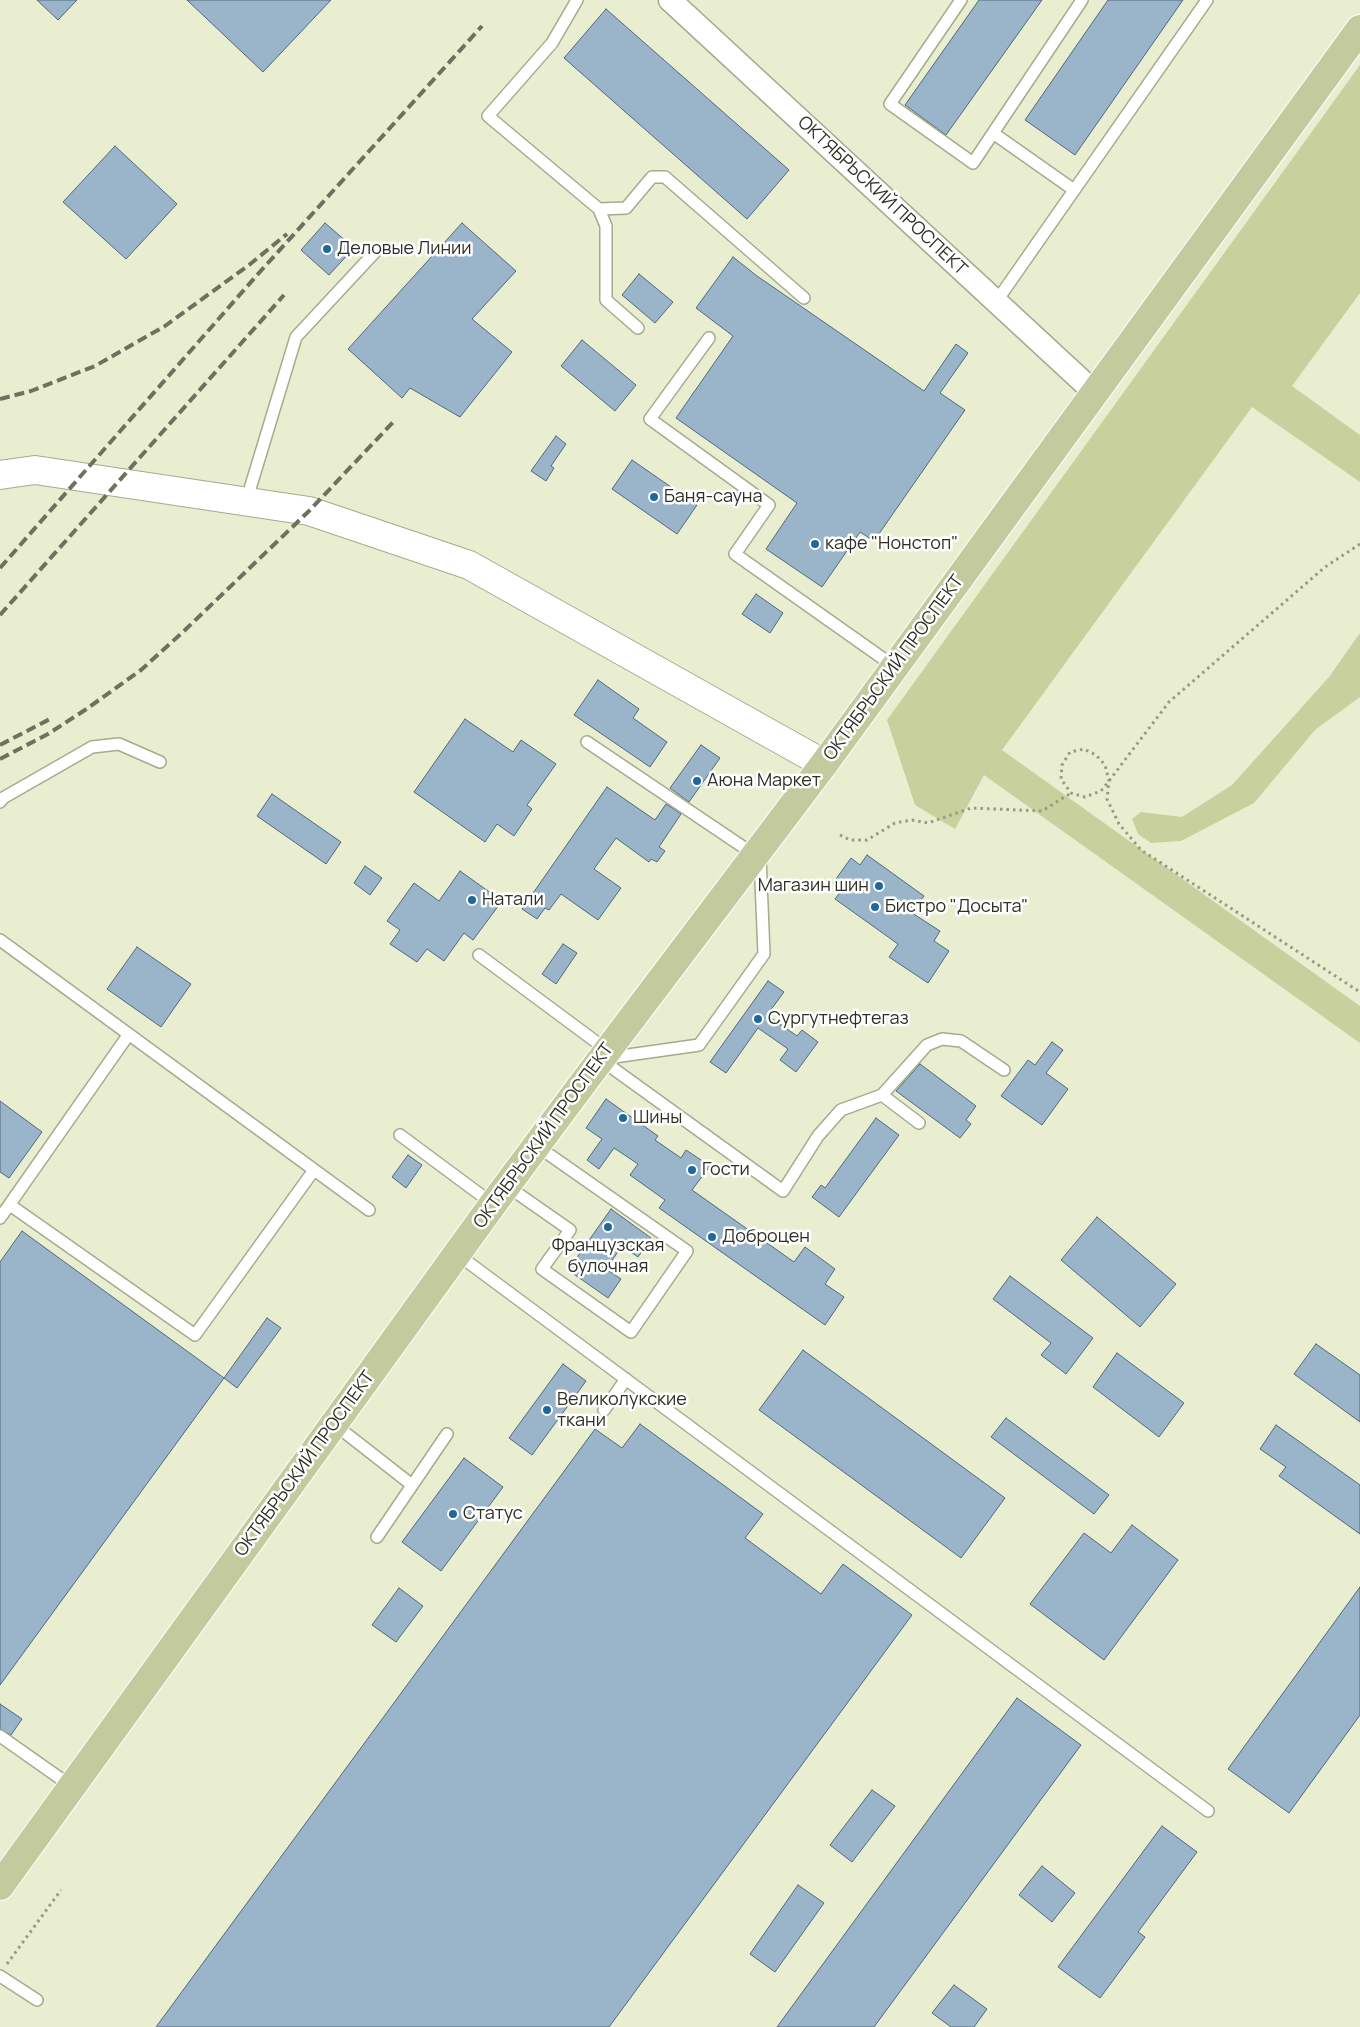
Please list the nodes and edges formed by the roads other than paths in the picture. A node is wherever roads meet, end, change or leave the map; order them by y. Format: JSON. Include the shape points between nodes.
{"nodes":[{"id":1,"x":577,"y":0,"type":"edge"},
{"id":2,"x":670,"y":0,"type":"edge"},
{"id":3,"x":961,"y":0,"type":"edge"},
{"id":4,"x":1082,"y":0,"type":"edge"},
{"id":5,"x":1207,"y":0,"type":"edge"},
{"id":6,"x":1360,"y":29,"type":"edge"},
{"id":7,"x":993,"y":133,"type":"junction"},
{"id":8,"x":1074,"y":190,"type":"junction"},
{"id":9,"x":599,"y":209,"type":"junction"},
{"id":10,"x":376,"y":251,"type":"dead end"},
{"id":11,"x":804,"y":298,"type":"dead end"},
{"id":12,"x":996,"y":302,"type":"junction"},
{"id":13,"x":638,"y":328,"type":"dead end"},
{"id":14,"x":709,"y":338,"type":"dead end"},
{"id":15,"x":1095,"y":393,"type":"junction"},
{"id":16,"x":0,"y":474,"type":"edge"},
{"id":17,"x":246,"y":502,"type":"junction"},
{"id":18,"x":895,"y":667,"type":"junction"},
{"id":19,"x":587,"y":742,"type":"dead end"},
{"id":20,"x":160,"y":762,"type":"dead end"},
{"id":21,"x":824,"y":764,"type":"junction"},
{"id":22,"x":0,"y":802,"type":"edge"},
{"id":23,"x":757,"y":852,"type":"junction"},
{"id":24,"x":0,"y":940,"type":"edge"},
{"id":25,"x":479,"y":955,"type":"dead end"},
{"id":26,"x":129,"y":1034,"type":"junction"},
{"id":27,"x":604,"y":1055,"type":"junction"},
{"id":28,"x":1004,"y":1070,"type":"dead end"},
{"id":29,"x":882,"y":1096,"type":"junction"},
{"id":30,"x":919,"y":1123,"type":"dead end"},
{"id":31,"x":400,"y":1135,"type":"dead end"},
{"id":32,"x":537,"y":1146,"type":"junction"},
{"id":33,"x":314,"y":1170,"type":"junction"},
{"id":34,"x":500,"y":1195,"type":"junction"},
{"id":35,"x":10,"y":1205,"type":"junction"},
{"id":36,"x":369,"y":1210,"type":"dead end"},
{"id":37,"x":0,"y":1218,"type":"edge"},
{"id":38,"x":457,"y":1254,"type":"junction"},
{"id":39,"x":626,"y":1379,"type":"junction"},
{"id":40,"x":604,"y":1410,"type":"dead end"},
{"id":41,"x":334,"y":1424,"type":"junction"},
{"id":42,"x":447,"y":1434,"type":"dead end"},
{"id":43,"x":412,"y":1485,"type":"junction"},
{"id":44,"x":377,"y":1537,"type":"dead end"},
{"id":45,"x":0,"y":1736,"type":"edge"},
{"id":46,"x":71,"y":1786,"type":"junction"},
{"id":47,"x":1208,"y":1810,"type":"dead end"},
{"id":48,"x":0,"y":1885,"type":"edge"},
{"id":49,"x":3,"y":1971,"type":"edge"},
{"id":50,"x":37,"y":2000,"type":"dead end"}],
"edges":[{"from":1,"to":9,"type":"lane","via":[[552,43],[488,116]]},
{"from":2,"to":12,"type":"street","name":"ОКТЯБРЬСКИЙ ПРОСПЕКТ"},
{"from":3,"to":7,"type":"lane","via":[[890,104],[973,163]]},
{"from":4,"to":7,"type":"lane"},
{"from":5,"to":8,"type":"lane"},
{"from":6,"to":15,"type":"main road","name":"ОКТЯБРЬСКИЙ ПРОСПЕКТ"},
{"from":7,"to":8,"type":"lane"},
{"from":8,"to":12,"type":"lane"},
{"from":9,"to":11,"type":"lane","via":[[626,208],[652,177],[665,177]]},
{"from":9,"to":13,"type":"lane","via":[[606,226],[606,300]]},
{"from":10,"to":17,"type":"lane","via":[[296,336]]},
{"from":12,"to":15,"type":"street","name":"ОКТЯБРЬСКИЙ ПРОСПЕКТ"},
{"from":14,"to":18,"type":"lane","via":[[650,419],[769,505],[735,554]]},
{"from":15,"to":18,"type":"main road","name":"ОКТЯБРЬСКИЙ ПРОСПЕКТ"},
{"from":16,"to":17,"type":"street","via":[[35,470]]},
{"from":17,"to":21,"type":"street","via":[[309,511],[469,565]]},
{"from":18,"to":21,"type":"main road","name":"ОКТЯБРЬСКИЙ ПРОСПЕКТ"},
{"from":19,"to":23,"type":"lane"},
{"from":20,"to":22,"type":"lane","via":[[120,744],[92,747]]},
{"from":21,"to":23,"type":"main road","name":"ОКТЯБРЬСКИЙ ПРОСПЕКТ"},
{"from":23,"to":27,"type":"main road","name":"ОКТЯБРЬСКИЙ ПРОСПЕКТ"},
{"from":23,"to":27,"type":"lane","via":[[764,954],[699,1045]]},
{"from":24,"to":26,"type":"lane"},
{"from":25,"to":27,"type":"lane"},
{"from":26,"to":33,"type":"lane"},
{"from":26,"to":35,"type":"lane"},
{"from":27,"to":29,"type":"lane","via":[[783,1190],[818,1136],[841,1110]]},
{"from":27,"to":32,"type":"main road","name":"ОКТЯБРЬСКИЙ ПРОСПЕКТ"},
{"from":28,"to":29,"type":"lane","via":[[961,1041],[942,1039],[927,1045]]},
{"from":29,"to":30,"type":"lane"},
{"from":31,"to":34,"type":"lane"},
{"from":32,"to":34,"type":"main road","name":"ОКТЯБРЬСКИЙ ПРОСПЕКТ"},
{"from":32,"to":34,"type":"lane","via":[[687,1251],[631,1332],[542,1269],[570,1230]]},
{"from":33,"to":35,"type":"lane","via":[[195,1335]]},
{"from":33,"to":36,"type":"lane"},
{"from":34,"to":38,"type":"main road","name":"ОКТЯБРЬСКИЙ ПРОСПЕКТ"},
{"from":35,"to":37,"type":"lane"},
{"from":38,"to":39,"type":"lane"},
{"from":38,"to":41,"type":"main road","name":"ОКТЯБРЬСКИЙ ПРОСПЕКТ"},
{"from":39,"to":40,"type":"lane"},
{"from":39,"to":47,"type":"lane"},
{"from":41,"to":43,"type":"lane"},
{"from":41,"to":46,"type":"main road","name":"ОКТЯБРЬСКИЙ ПРОСПЕКТ"},
{"from":42,"to":43,"type":"lane"},
{"from":43,"to":44,"type":"lane"},
{"from":45,"to":46,"type":"lane"},
{"from":46,"to":48,"type":"main road","name":"ОКТЯБРЬСКИЙ ПРОСПЕКТ"},
{"from":49,"to":50,"type":"lane"}]}
